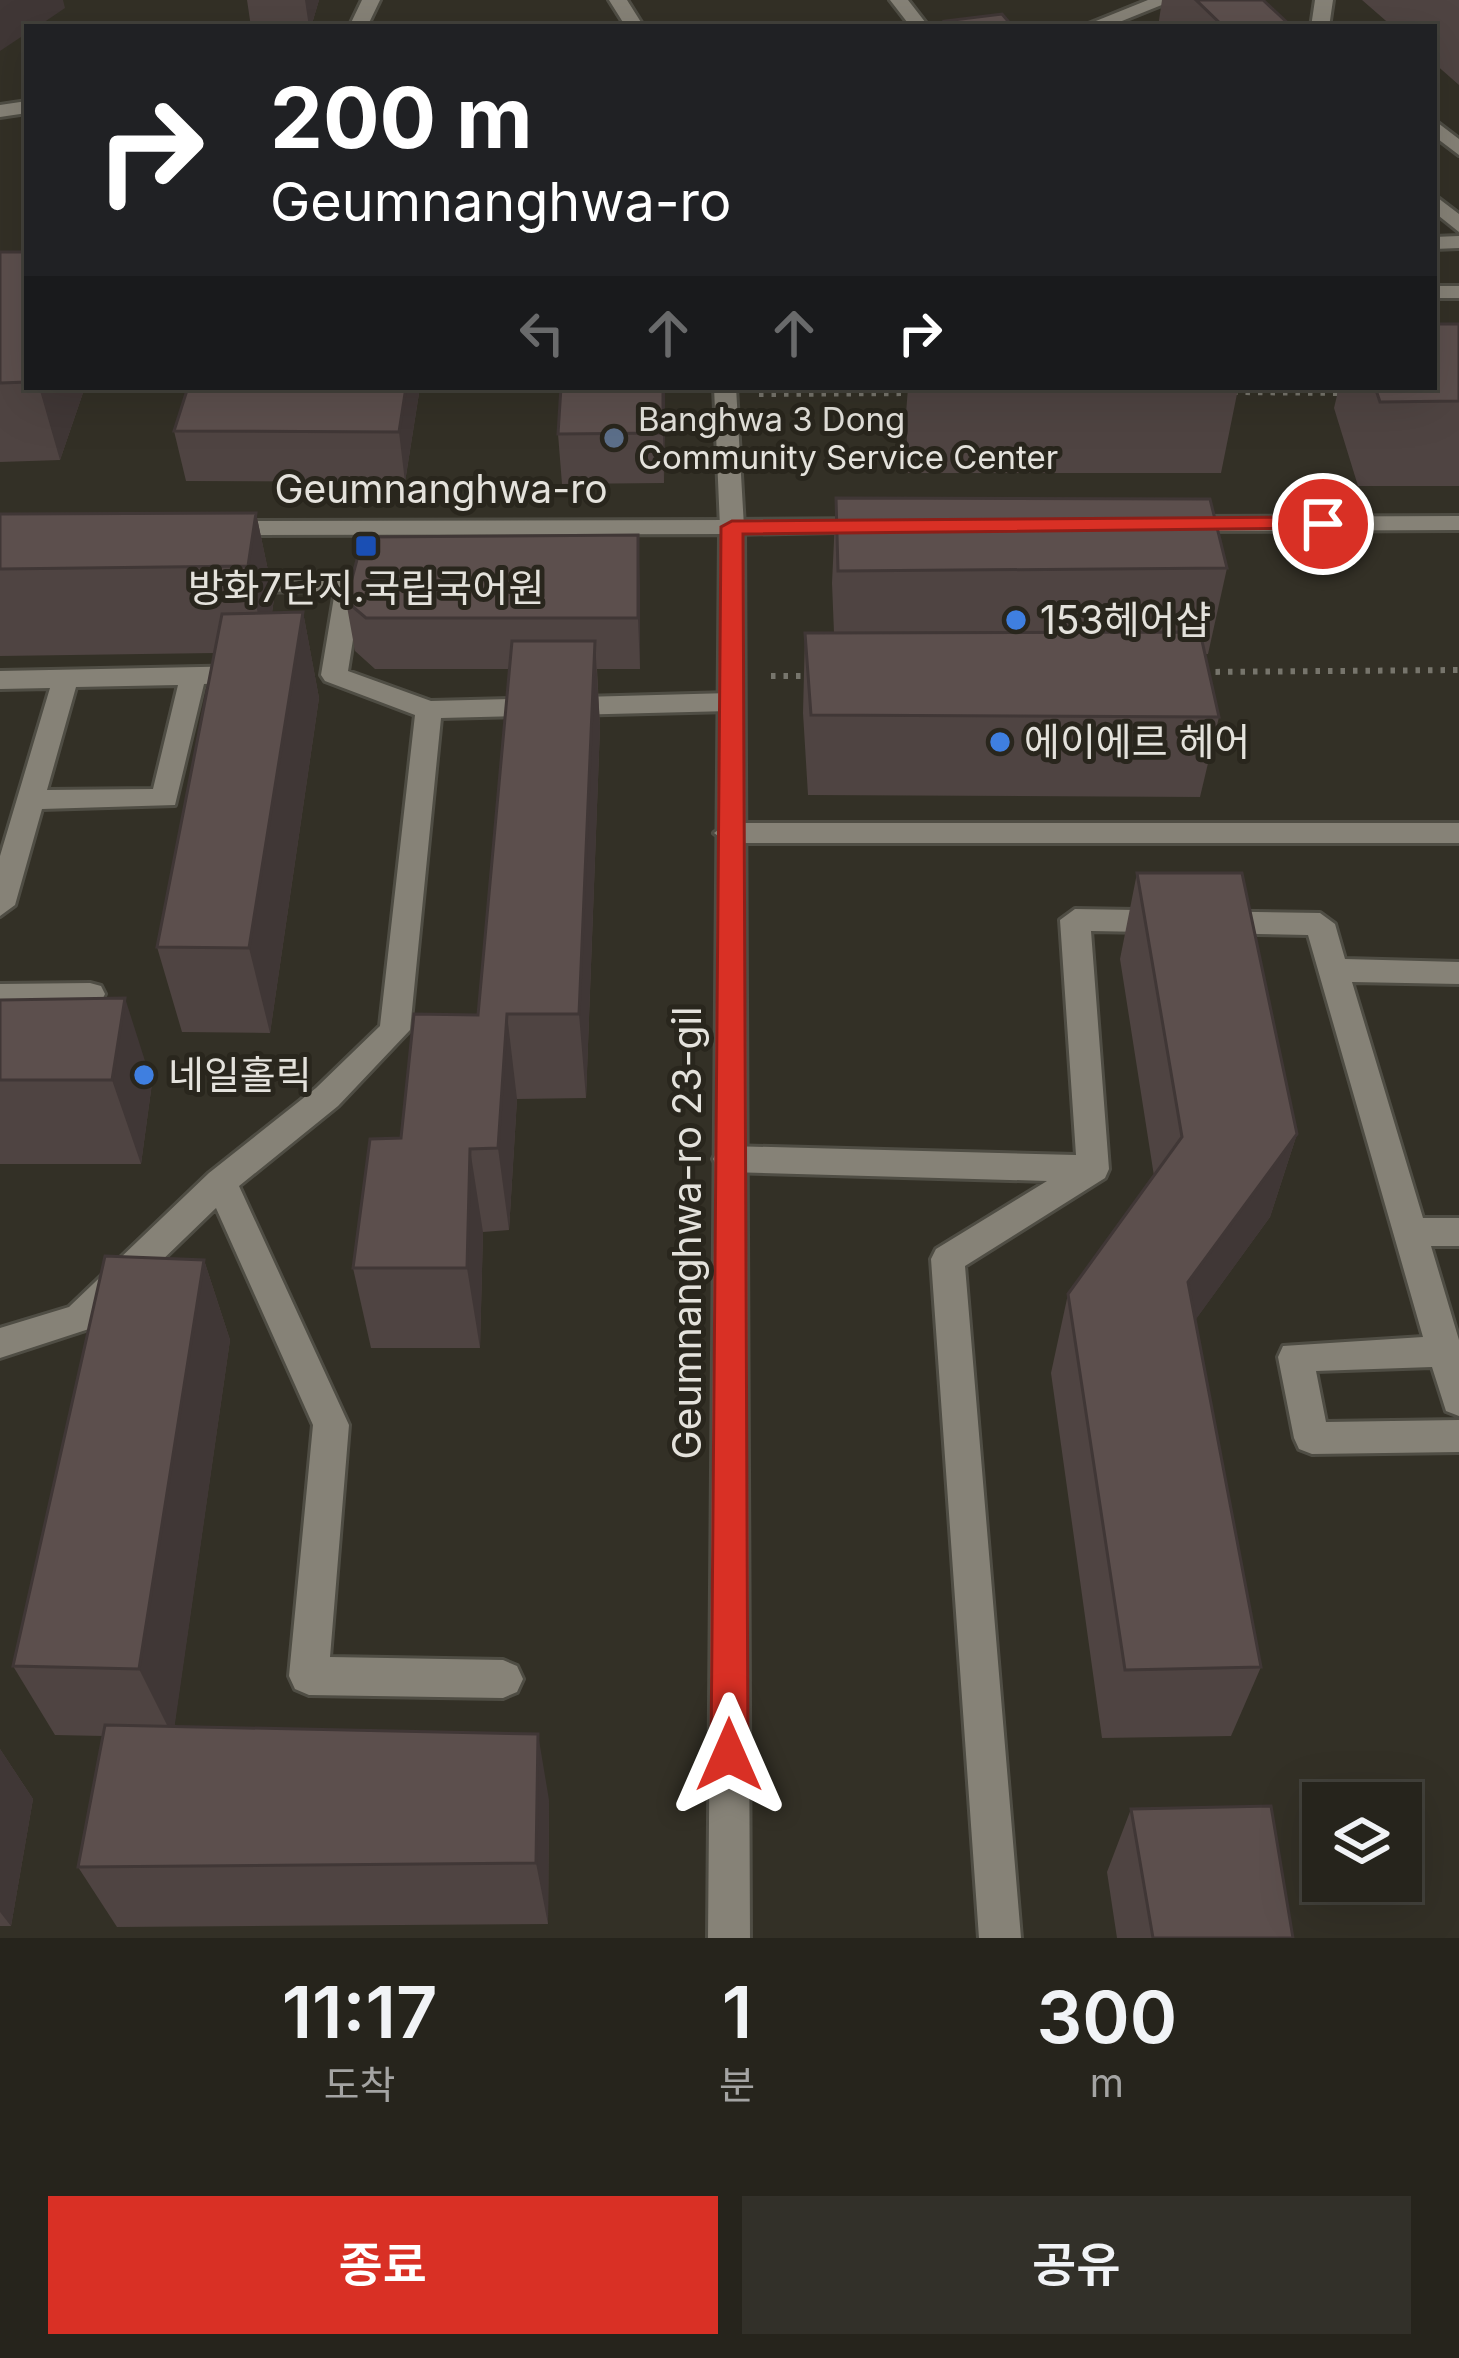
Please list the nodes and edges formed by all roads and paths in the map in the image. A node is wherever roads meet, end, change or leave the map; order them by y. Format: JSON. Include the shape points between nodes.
{"nodes":[{"id":1,"x":899,"y":0,"type":"edge"},
{"id":2,"x":1165,"y":0,"type":"edge"},
{"id":3,"x":918,"y":24,"type":"edge"},
{"id":4,"x":1098,"y":24,"type":"edge"},
{"id":5,"x":1437,"y":204,"type":"edge"},
{"id":6,"x":1459,"y":226,"type":"edge"},
{"id":7,"x":725,"y":390,"type":"edge"},
{"id":8,"x":1216,"y":392,"type":"edge"},
{"id":9,"x":935,"y":393,"type":"edge"},
{"id":10,"x":1351,"y":393,"type":"dead end"},
{"id":11,"x":1459,"y":523,"type":"edge"},
{"id":12,"x":1154,"y":525,"type":"edge"},
{"id":13,"x":896,"y":526,"type":"edge"},
{"id":14,"x":732,"y":527,"type":"junction"},
{"id":15,"x":192,"y":528,"type":"edge"},
{"id":16,"x":209,"y":584,"type":"edge"},
{"id":17,"x":1459,"y":670,"type":"edge"},
{"id":18,"x":1196,"y":672,"type":"edge"},
{"id":19,"x":310,"y":675,"type":"junction"},
{"id":20,"x":193,"y":676,"type":"junction"},
{"id":21,"x":825,"y":676,"type":"edge"},
{"id":22,"x":66,"y":677,"type":"junction"},
{"id":23,"x":0,"y":680,"type":"edge"},
{"id":24,"x":731,"y":690,"type":"junction"},
{"id":25,"x":428,"y":710,"type":"junction"},
{"id":26,"x":31,"y":800,"type":"junction"},
{"id":27,"x":1459,"y":832,"type":"edge"},
{"id":28,"x":728,"y":833,"type":"junction"},
{"id":29,"x":0,"y":904,"type":"edge"},
{"id":30,"x":1333,"y":970,"type":"junction"},
{"id":31,"x":1459,"y":973,"type":"edge"},
{"id":32,"x":0,"y":994,"type":"edge"},
{"id":33,"x":90,"y":994,"type":"edge"},
{"id":34,"x":729,"y":1159,"type":"junction"},
{"id":35,"x":1093,"y":1169,"type":"junction"},
{"id":36,"x":221,"y":1182,"type":"junction"},
{"id":37,"x":1410,"y":1232,"type":"junction"},
{"id":38,"x":1459,"y":1232,"type":"edge"},
{"id":39,"x":0,"y":1343,"type":"edge"},
{"id":40,"x":1444,"y":1351,"type":"junction"},
{"id":41,"x":1459,"y":1400,"type":"edge"},
{"id":42,"x":1459,"y":1436,"type":"edge"},
{"id":43,"x":503,"y":1679,"type":"dead end"},
{"id":44,"x":729,"y":1938,"type":"edge"},
{"id":45,"x":1000,"y":1938,"type":"edge"}],
"edges":[{"from":1,"to":3,"type":"street"},
{"from":2,"to":4,"type":"street"},
{"from":5,"to":6,"type":"street"},
{"from":7,"to":9,"type":"path"},
{"from":7,"to":14,"type":"street","name":"Geumnanghwa-ro 23-gil"},
{"from":8,"to":10,"type":"path"},
{"from":11,"to":12,"type":"street"},
{"from":13,"to":14,"type":"street","name":"Geumnanghwa-ro"},
{"from":14,"to":15,"type":"street","name":"Geumnanghwa-ro"},
{"from":14,"to":24,"type":"street","name":"Geumnanghwa-ro 23-gil"},
{"from":16,"to":19,"type":"street","via":[[349,584]]},
{"from":17,"to":18,"type":"path"},
{"from":19,"to":20,"type":"street"},
{"from":19,"to":25,"type":"street"},
{"from":20,"to":22,"type":"street"},
{"from":20,"to":26,"type":"street","via":[[165,798]]},
{"from":21,"to":24,"type":"path"},
{"from":22,"to":23,"type":"street"},
{"from":22,"to":26,"type":"street"},
{"from":24,"to":25,"type":"street"},
{"from":24,"to":28,"type":"street","name":"Geumnanghwa-ro 23-gil"},
{"from":25,"to":36,"type":"street","via":[[395,1030]]},
{"from":26,"to":29,"type":"street"},
{"from":27,"to":28,"type":"street"},
{"from":28,"to":34,"type":"street","name":"Geumnanghwa-ro 23-gil"},
{"from":30,"to":31,"type":"street"},
{"from":30,"to":35,"type":"street","via":[[1320,924],[1075,920]]},
{"from":30,"to":37,"type":"street"},
{"from":32,"to":33,"type":"street"},
{"from":34,"to":35,"type":"street"},
{"from":34,"to":44,"type":"street","name":"Geumnanghwa-ro 23-gil"},
{"from":35,"to":45,"type":"street","via":[[948,1259]]},
{"from":36,"to":39,"type":"street","via":[[80,1318]]},
{"from":36,"to":43,"type":"street","via":[[332,1425],[309,1676]]},
{"from":37,"to":38,"type":"street"},
{"from":37,"to":40,"type":"street"},
{"from":40,"to":41,"type":"street"},
{"from":40,"to":42,"type":"street","via":[[1294,1357],[1312,1438]]}]}
